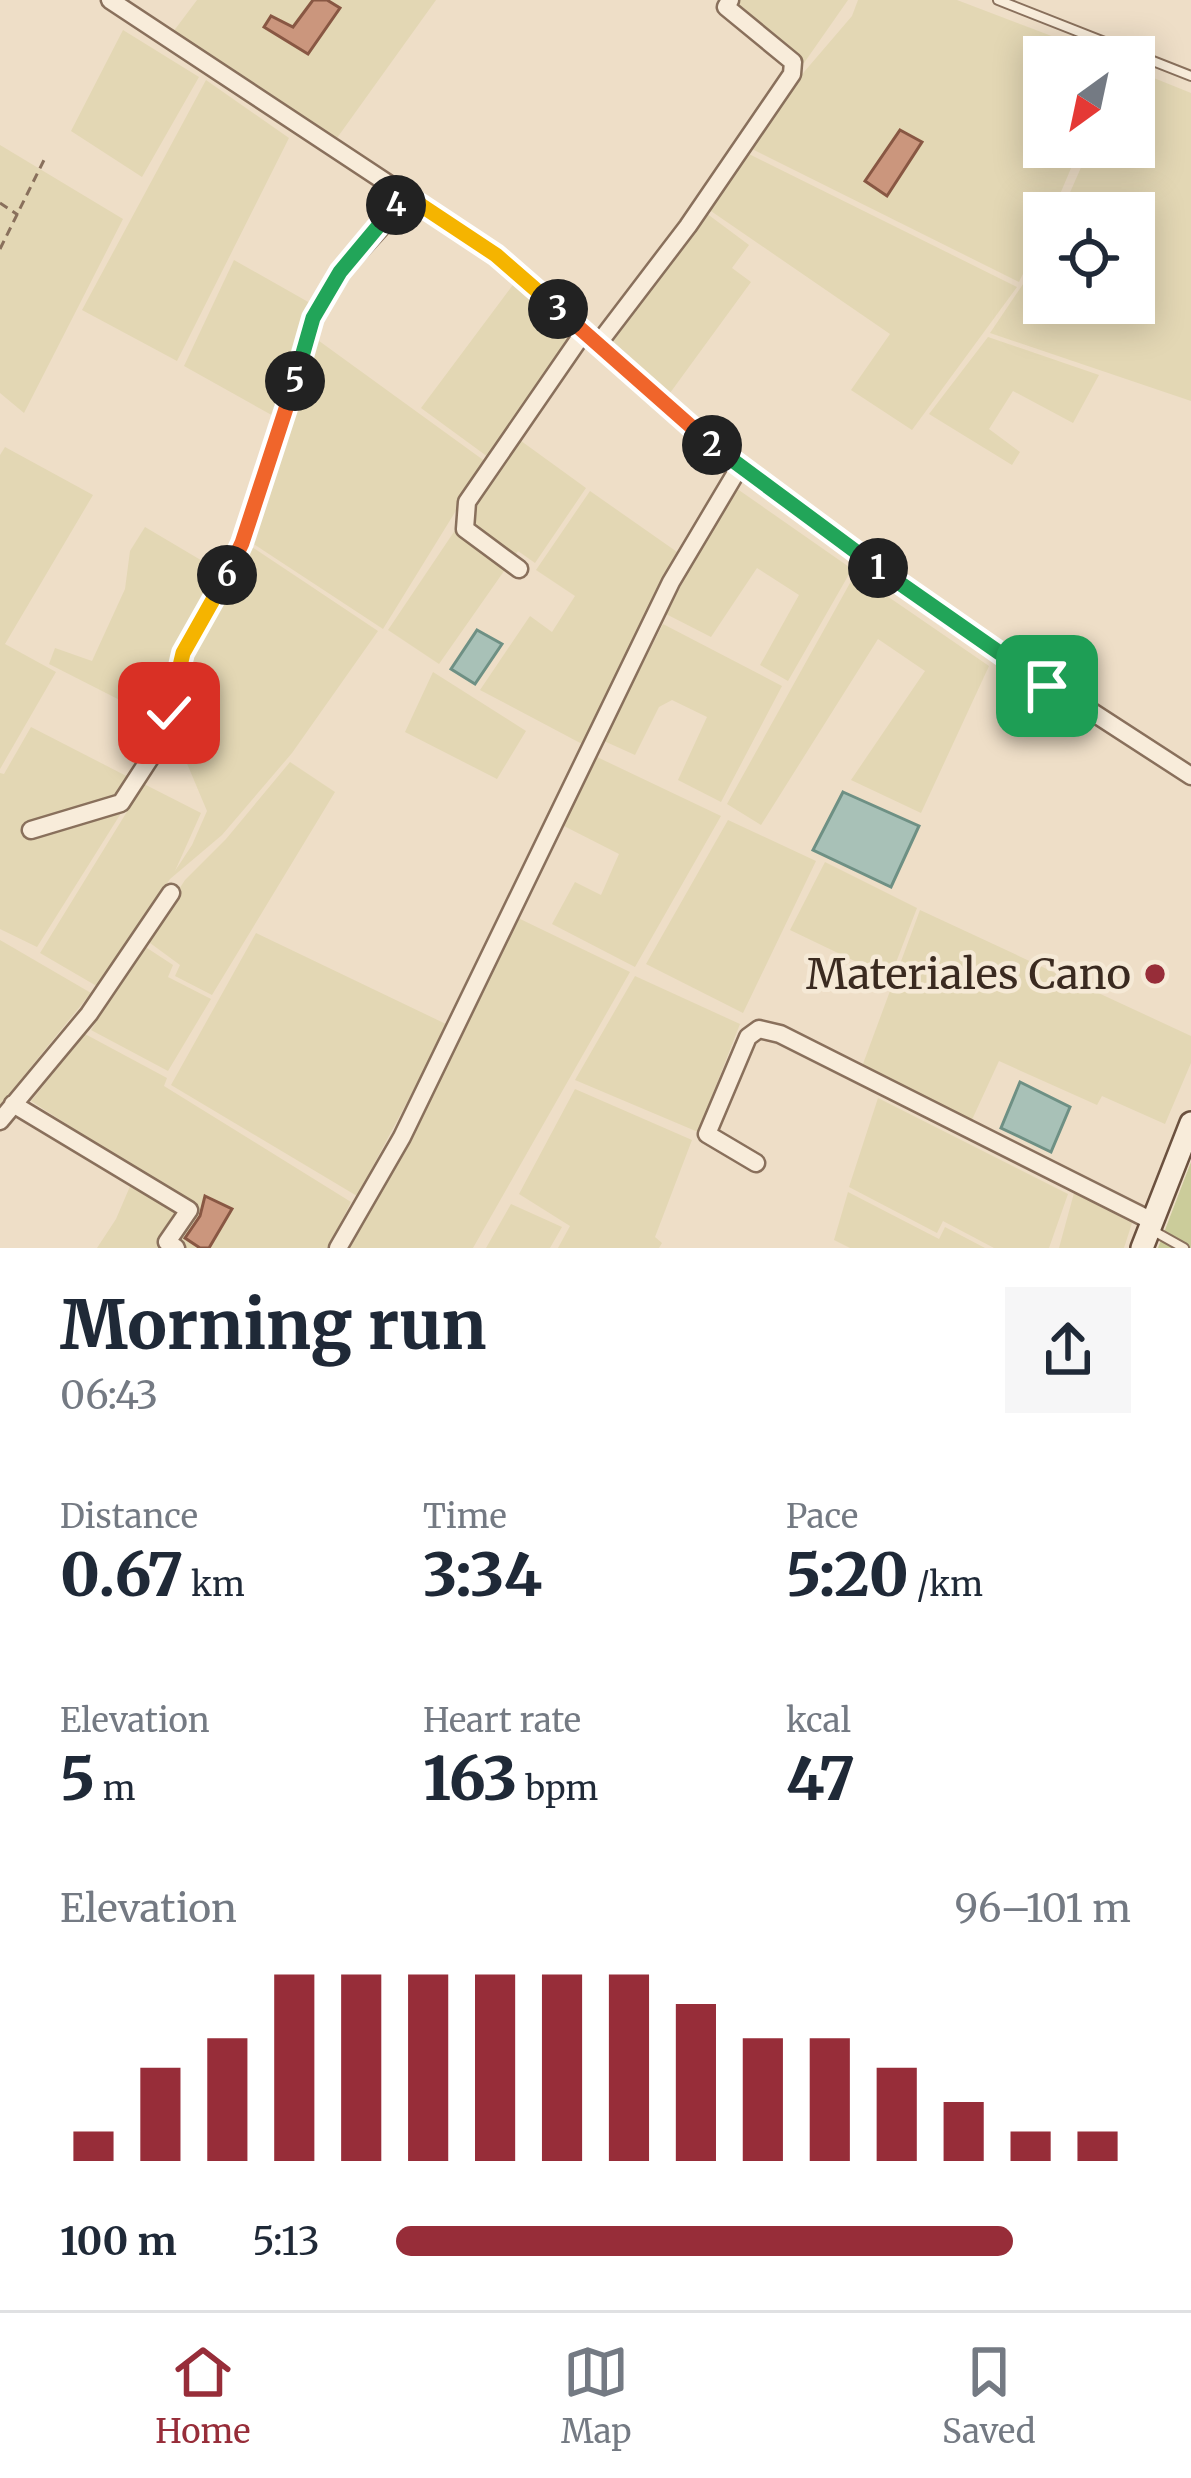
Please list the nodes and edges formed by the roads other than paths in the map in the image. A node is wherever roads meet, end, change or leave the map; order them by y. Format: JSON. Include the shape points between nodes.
{"nodes":[{"id":1,"x":110,"y":0,"type":"edge"},
{"id":2,"x":730,"y":0,"type":"edge"},
{"id":3,"x":998,"y":0,"type":"edge"},
{"id":4,"x":1191,"y":76,"type":"edge"},
{"id":5,"x":404,"y":194,"type":"junction"},
{"id":6,"x":591,"y":338,"type":"junction"},
{"id":7,"x":740,"y":466,"type":"junction"},
{"id":8,"x":519,"y":569,"type":"dead end"},
{"id":9,"x":1191,"y":776,"type":"edge"},
{"id":10,"x":31,"y":830,"type":"dead end"},
{"id":11,"x":171,"y":893,"type":"dead end"},
{"id":12,"x":13,"y":1104,"type":"junction"},
{"id":13,"x":0,"y":1121,"type":"edge"},
{"id":14,"x":1191,"y":1123,"type":"edge"},
{"id":15,"x":756,"y":1163,"type":"dead end"},
{"id":16,"x":1148,"y":1232,"type":"edge"},
{"id":17,"x":176,"y":1248,"type":"edge"},
{"id":18,"x":338,"y":1248,"type":"edge"},
{"id":19,"x":1184,"y":1248,"type":"edge"}],
"edges":[{"from":1,"to":5,"type":"street"},
{"from":2,"to":6,"type":"street","via":[[726,7],[793,62],[793,74],[688,226]]},
{"from":3,"to":4,"type":"lane"},
{"from":5,"to":6,"type":"street","via":[[496,255]]},
{"from":5,"to":10,"type":"street","via":[[313,318],[242,543],[183,653],[156,749],[121,802]]},
{"from":6,"to":7,"type":"street"},
{"from":6,"to":8,"type":"street","via":[[467,502],[465,530]]},
{"from":7,"to":9,"type":"street","via":[[949,619]]},
{"from":7,"to":18,"type":"street","via":[[671,582],[445,1052]]},
{"from":11,"to":12,"type":"street","via":[[89,1014]]},
{"from":12,"to":13,"type":"street"},
{"from":12,"to":17,"type":"street","via":[[188,1210],[166,1242]]},
{"from":14,"to":16,"type":"main road"},
{"from":15,"to":16,"type":"street","via":[[707,1134],[748,1037],[759,1029]]},
{"from":16,"to":19,"type":"lane"}]}
